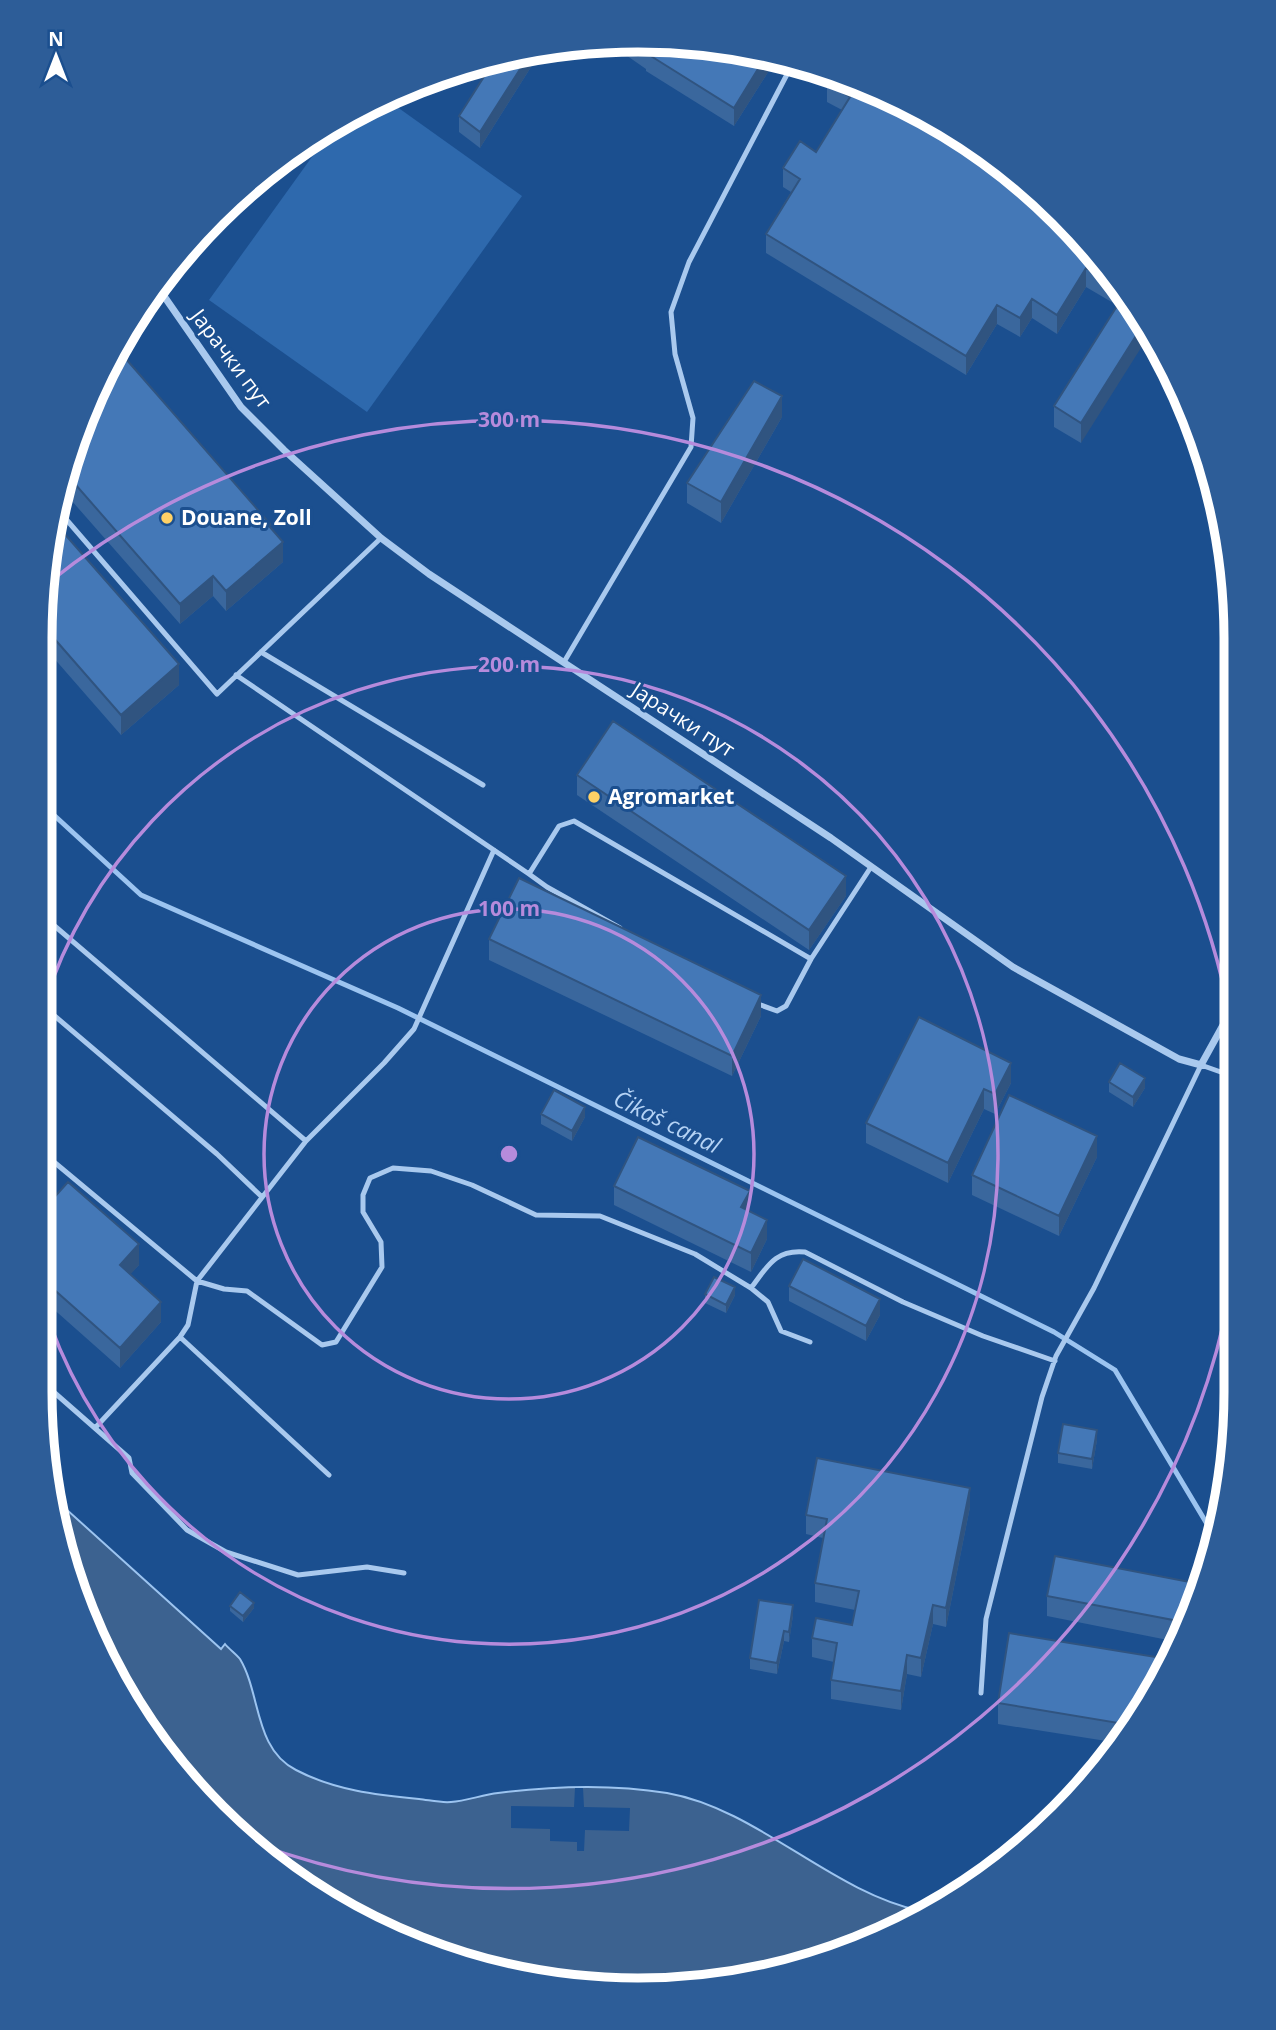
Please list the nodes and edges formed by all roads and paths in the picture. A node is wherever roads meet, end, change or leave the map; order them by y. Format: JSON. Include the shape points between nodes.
{"nodes":[{"id":1,"x":788,"y":72,"type":"edge"},
{"id":2,"x":164,"y":295,"type":"edge"},
{"id":3,"x":65,"y":518,"type":"edge"},
{"id":4,"x":382,"y":538,"type":"junction"},
{"id":5,"x":261,"y":652,"type":"junction"},
{"id":6,"x":564,"y":662,"type":"junction"},
{"id":7,"x":236,"y":675,"type":"junction"},
{"id":8,"x":483,"y":785,"type":"dead end"},
{"id":9,"x":494,"y":850,"type":"junction"},
{"id":10,"x":871,"y":867,"type":"junction"},
{"id":11,"x":529,"y":874,"type":"junction"},
{"id":12,"x":52,"y":924,"type":"edge"},
{"id":13,"x":632,"y":934,"type":"edge"},
{"id":14,"x":811,"y":959,"type":"junction"},
{"id":15,"x":754,"y":1002,"type":"edge"},
{"id":16,"x":52,"y":1014,"type":"edge"},
{"id":17,"x":1224,"y":1023,"type":"edge"},
{"id":18,"x":1201,"y":1065,"type":"junction"},
{"id":19,"x":1224,"y":1073,"type":"edge"},
{"id":20,"x":306,"y":1141,"type":"junction"},
{"id":21,"x":52,"y":1160,"type":"edge"},
{"id":22,"x":262,"y":1197,"type":"junction"},
{"id":23,"x":197,"y":1281,"type":"junction"},
{"id":24,"x":751,"y":1288,"type":"junction"},
{"id":25,"x":180,"y":1337,"type":"junction"},
{"id":26,"x":810,"y":1342,"type":"dead end"},
{"id":27,"x":1056,"y":1358,"type":"junction"},
{"id":28,"x":52,"y":1391,"type":"edge"},
{"id":29,"x":95,"y":1428,"type":"junction"},
{"id":30,"x":328,"y":1475,"type":"dead end"},
{"id":31,"x":404,"y":1573,"type":"dead end"},
{"id":32,"x":981,"y":1693,"type":"dead end"}],
"edges":[{"from":1,"to":6,"type":"lane","via":[[689,262],[671,312],[675,354],[693,418],[691,447]]},
{"from":2,"to":4,"type":"street","name":"Јарачки пут","via":[[242,407]]},
{"from":3,"to":7,"type":"lane","via":[[217,694]]},
{"from":4,"to":5,"type":"lane"},
{"from":4,"to":6,"type":"street","name":"Јарачки пут"},
{"from":5,"to":7,"type":"lane"},
{"from":5,"to":8,"type":"lane"},
{"from":6,"to":10,"type":"street","name":"Јарачки пут"},
{"from":7,"to":9,"type":"lane"},
{"from":9,"to":11,"type":"lane"},
{"from":9,"to":20,"type":"lane","via":[[414,1028]]},
{"from":10,"to":14,"type":"lane"},
{"from":10,"to":18,"type":"street","name":"Јарачки пут","via":[[1013,967],[1179,1059]]},
{"from":11,"to":13,"type":"lane"},
{"from":11,"to":14,"type":"lane","via":[[559,826],[574,821]]},
{"from":12,"to":20,"type":"lane"},
{"from":14,"to":15,"type":"lane","via":[[786,1006],[777,1011]]},
{"from":16,"to":22,"type":"lane"},
{"from":17,"to":18,"type":"street"},
{"from":18,"to":19,"type":"lane"},
{"from":18,"to":27,"type":"lane"},
{"from":20,"to":22,"type":"lane"},
{"from":21,"to":23,"type":"lane"},
{"from":22,"to":23,"type":"lane"},
{"from":23,"to":24,"type":"lane","via":[[247,1291],[322,1345],[336,1342],[382,1267],[381,1242],[363,1212],[363,1195],[370,1178],[393,1168],[441,1174],[536,1215],[600,1216],[695,1254]]},
{"from":23,"to":25,"type":"lane","via":[[188,1325]]},
{"from":24,"to":26,"type":"lane","via":[[768,1301],[781,1331]]},
{"from":24,"to":27,"type":"lane","via":[[774,1259],[790,1251],[804,1252],[903,1302],[984,1336]]},
{"from":25,"to":29,"type":"lane"},
{"from":25,"to":30,"type":"lane"},
{"from":27,"to":32,"type":"lane","via":[[986,1619]]},
{"from":28,"to":29,"type":"lane"},
{"from":29,"to":31,"type":"lane","via":[[129,1458],[132,1473],[187,1530],[226,1552],[298,1575],[367,1567]]}]}
